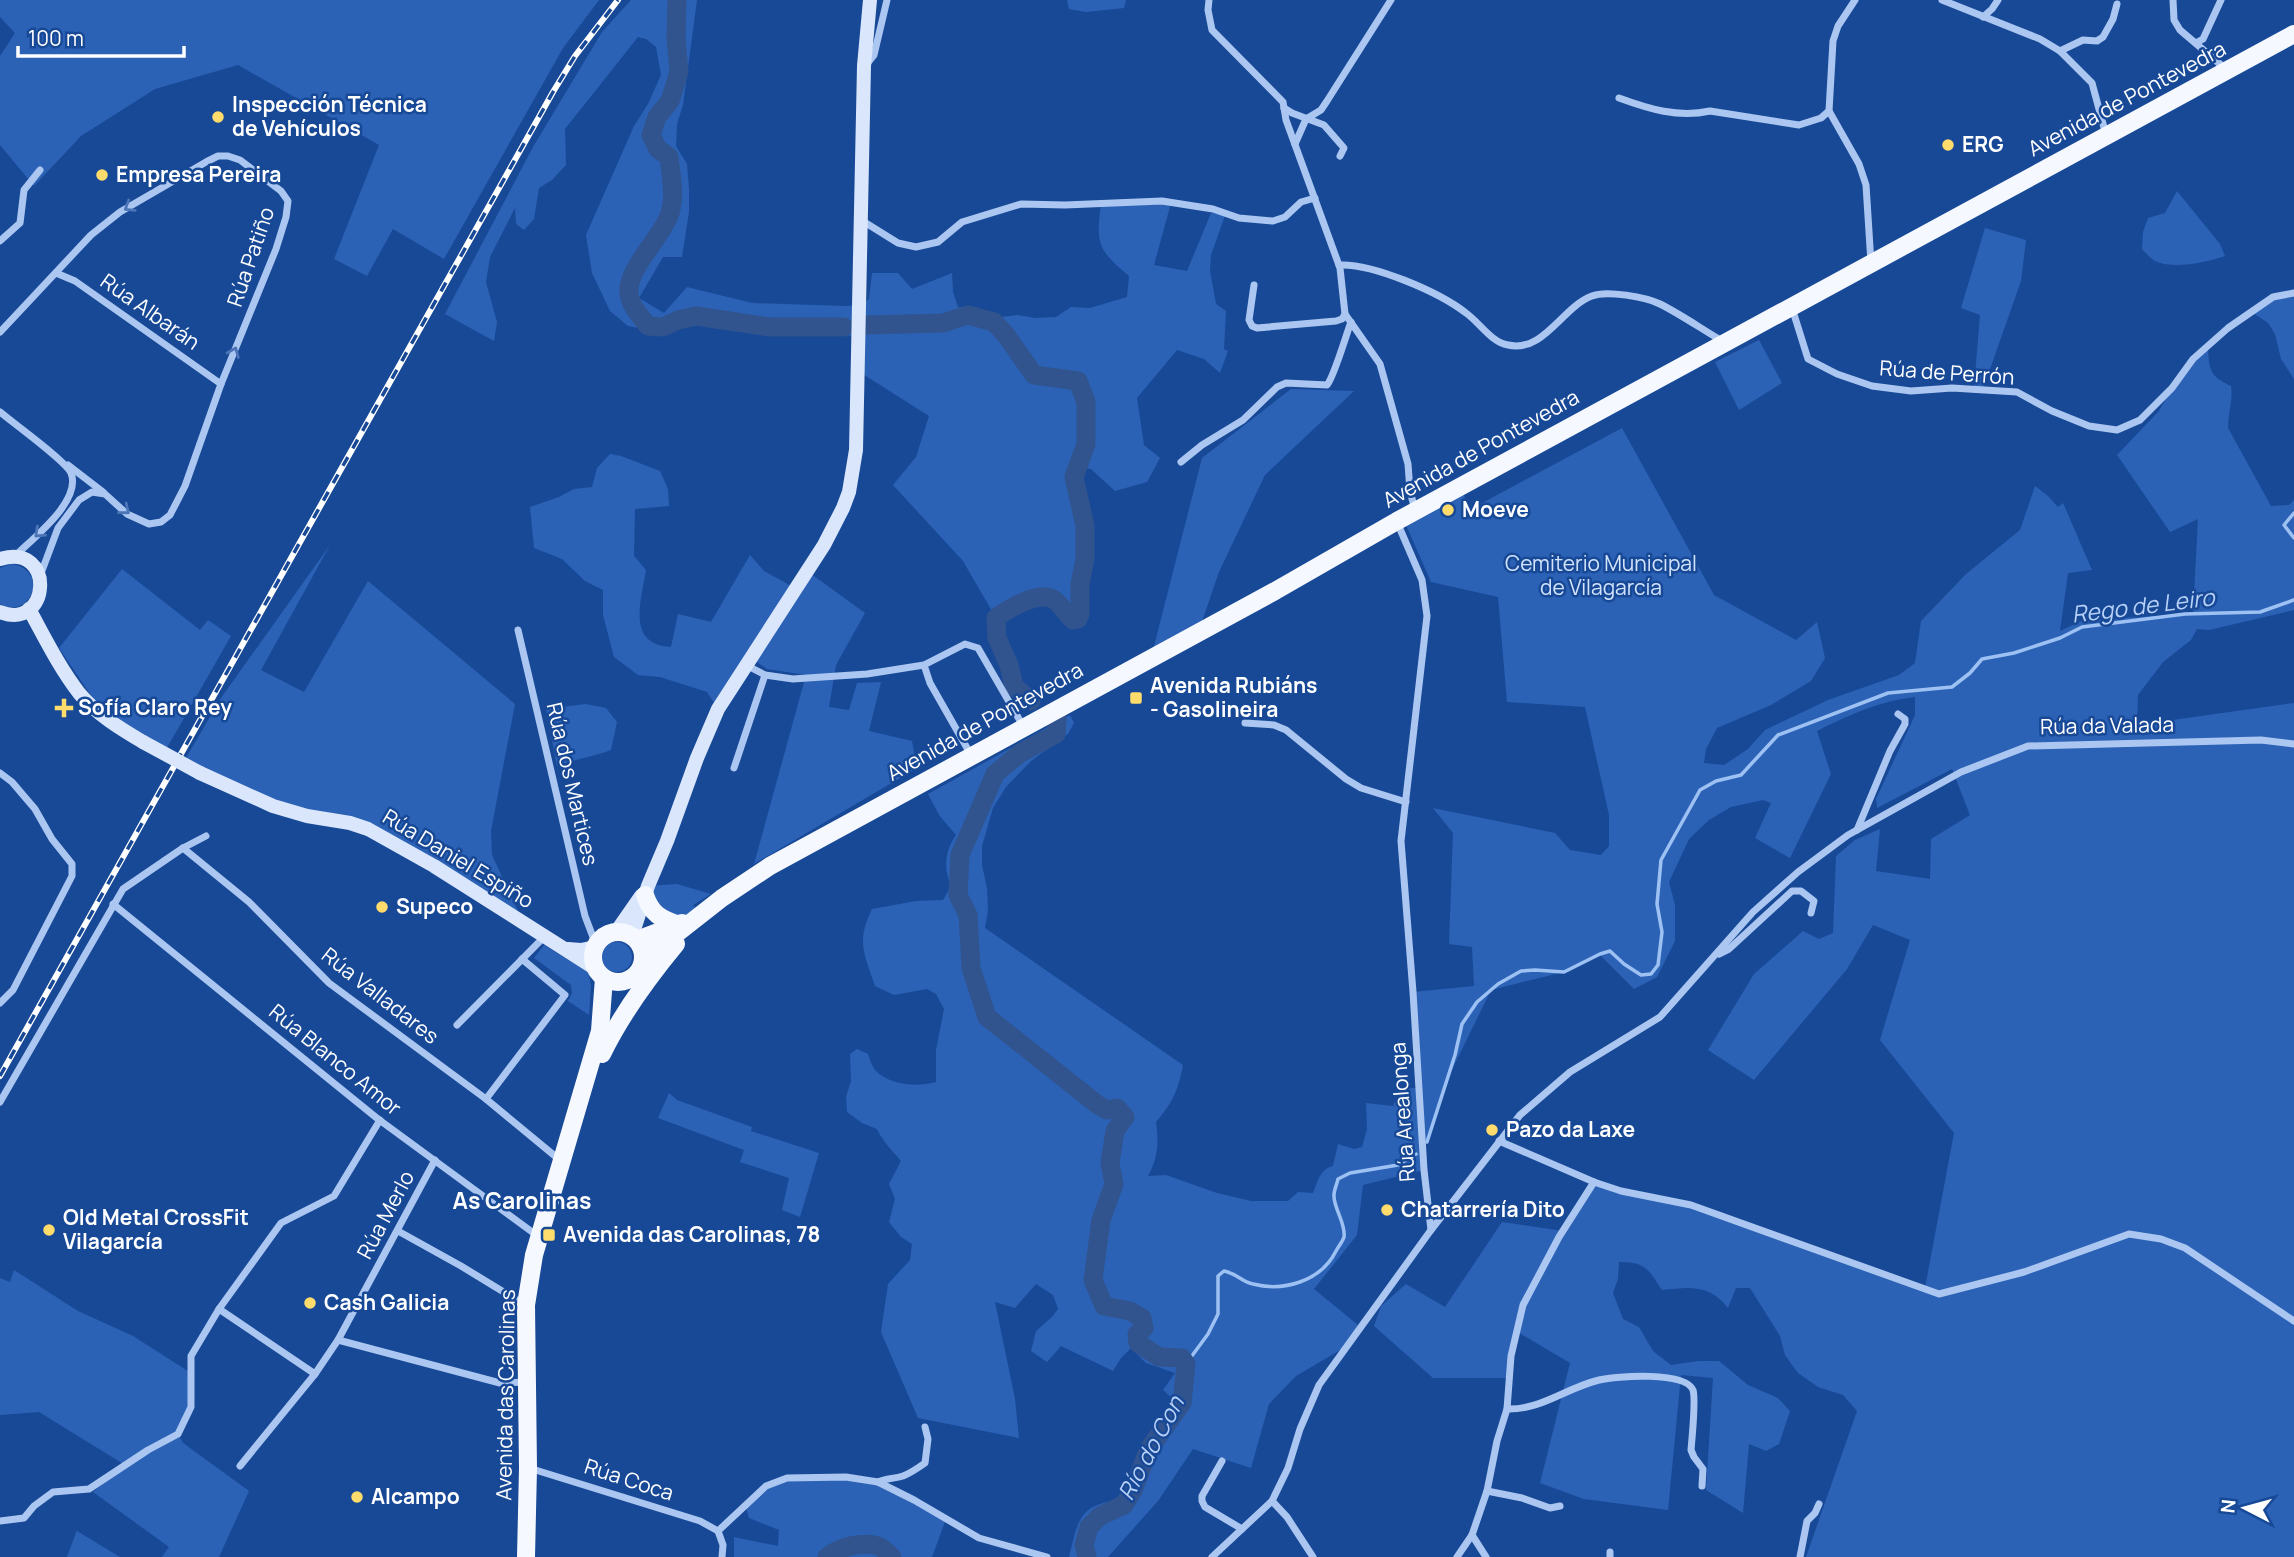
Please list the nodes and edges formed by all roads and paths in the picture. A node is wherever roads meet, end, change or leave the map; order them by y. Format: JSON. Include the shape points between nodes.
{"nodes":[{"id":1,"x":870,"y":0,"type":"edge"},
{"id":2,"x":887,"y":0,"type":"edge"},
{"id":3,"x":1209,"y":0,"type":"edge"},
{"id":4,"x":1391,"y":0,"type":"edge"},
{"id":5,"x":1856,"y":0,"type":"edge"},
{"id":6,"x":1942,"y":0,"type":"edge"},
{"id":7,"x":1998,"y":0,"type":"edge"},
{"id":8,"x":2173,"y":0,"type":"edge"},
{"id":9,"x":2221,"y":0,"type":"edge"},
{"id":10,"x":2117,"y":5,"type":"dead end"},
{"id":11,"x":1983,"y":17,"type":"junction"},
{"id":12,"x":2294,"y":34,"type":"edge"},
{"id":13,"x":2196,"y":43,"type":"junction"},
{"id":14,"x":2060,"y":51,"type":"junction"},
{"id":15,"x":864,"y":66,"type":"junction"},
{"id":16,"x":2227,"y":71,"type":"junction"},
{"id":17,"x":1619,"y":98,"type":"dead end"},
{"id":18,"x":1284,"y":108,"type":"junction"},
{"id":19,"x":1829,"y":111,"type":"junction"},
{"id":20,"x":1306,"y":119,"type":"junction"},
{"id":21,"x":2107,"y":136,"type":"junction"},
{"id":22,"x":1295,"y":145,"type":"junction"},
{"id":23,"x":1340,"y":156,"type":"dead end"},
{"id":24,"x":40,"y":170,"type":"dead end"},
{"id":25,"x":1315,"y":198,"type":"junction"},
{"id":26,"x":861,"y":220,"type":"junction"},
{"id":27,"x":0,"y":240,"type":"edge"},
{"id":28,"x":1871,"y":263,"type":"junction"},
{"id":29,"x":1339,"y":265,"type":"junction"},
{"id":30,"x":56,"y":273,"type":"junction"},
{"id":31,"x":1254,"y":285,"type":"dead end"},
{"id":32,"x":2294,"y":293,"type":"edge"},
{"id":33,"x":1791,"y":307,"type":"junction"},
{"id":34,"x":1345,"y":314,"type":"junction"},
{"id":35,"x":1351,"y":322,"type":"junction"},
{"id":36,"x":0,"y":332,"type":"edge"},
{"id":37,"x":1725,"y":343,"type":"junction"},
{"id":38,"x":221,"y":384,"type":"junction"},
{"id":39,"x":0,"y":412,"type":"edge"},
{"id":40,"x":62,"y":461,"type":"junction"},
{"id":41,"x":1181,"y":462,"type":"dead end"},
{"id":42,"x":105,"y":494,"type":"junction"},
{"id":43,"x":1416,"y":511,"type":"junction"},
{"id":44,"x":1397,"y":521,"type":"junction"},
{"id":45,"x":15,"y":556,"type":"junction"},
{"id":46,"x":0,"y":558,"type":"edge"},
{"id":47,"x":40,"y":577,"type":"junction"},
{"id":48,"x":29,"y":609,"type":"junction"},
{"id":49,"x":0,"y":612,"type":"edge"},
{"id":50,"x":518,"y":630,"type":"dead end"},
{"id":51,"x":746,"y":665,"type":"junction"},
{"id":52,"x":924,"y":665,"type":"junction"},
{"id":53,"x":765,"y":674,"type":"junction"},
{"id":54,"x":1898,"y":714,"type":"dead end"},
{"id":55,"x":1245,"y":723,"type":"dead end"},
{"id":56,"x":1024,"y":727,"type":"junction"},
{"id":57,"x":2294,"y":744,"type":"edge"},
{"id":58,"x":971,"y":756,"type":"junction"},
{"id":59,"x":734,"y":768,"type":"dead end"},
{"id":60,"x":0,"y":772,"type":"edge"},
{"id":61,"x":1406,"y":802,"type":"junction"},
{"id":62,"x":1857,"y":830,"type":"junction"},
{"id":63,"x":206,"y":836,"type":"dead end"},
{"id":64,"x":183,"y":848,"type":"junction"},
{"id":65,"x":647,"y":891,"type":"junction"},
{"id":66,"x":113,"y":904,"type":"junction"},
{"id":67,"x":1811,"y":913,"type":"dead end"},
{"id":68,"x":699,"y":918,"type":"junction"},
{"id":69,"x":678,"y":925,"type":"junction"},
{"id":70,"x":545,"y":936,"type":"junction"},
{"id":71,"x":628,"y":936,"type":"junction"},
{"id":72,"x":595,"y":946,"type":"junction"},
{"id":73,"x":563,"y":948,"type":"junction"},
{"id":74,"x":1713,"y":958,"type":"junction"},
{"id":75,"x":522,"y":959,"type":"junction"},
{"id":76,"x":643,"y":960,"type":"junction"},
{"id":77,"x":600,"y":973,"type":"junction"},
{"id":78,"x":629,"y":979,"type":"junction"},
{"id":79,"x":0,"y":1003,"type":"edge"},
{"id":80,"x":457,"y":1026,"type":"dead end"},
{"id":81,"x":600,"y":1031,"type":"junction"},
{"id":82,"x":588,"y":1074,"type":"junction"},
{"id":83,"x":486,"y":1099,"type":"junction"},
{"id":84,"x":0,"y":1102,"type":"edge"},
{"id":85,"x":380,"y":1120,"type":"junction"},
{"id":86,"x":1499,"y":1141,"type":"junction"},
{"id":87,"x":435,"y":1160,"type":"junction"},
{"id":88,"x":562,"y":1161,"type":"junction"},
{"id":89,"x":1594,"y":1182,"type":"junction"},
{"id":90,"x":1431,"y":1230,"type":"junction"},
{"id":91,"x":398,"y":1231,"type":"junction"},
{"id":92,"x":540,"y":1238,"type":"junction"},
{"id":93,"x":526,"y":1305,"type":"junction"},
{"id":94,"x":219,"y":1308,"type":"junction"},
{"id":95,"x":2294,"y":1321,"type":"edge"},
{"id":96,"x":338,"y":1340,"type":"junction"},
{"id":97,"x":315,"y":1374,"type":"junction"},
{"id":98,"x":527,"y":1382,"type":"junction"},
{"id":99,"x":1507,"y":1409,"type":"junction"},
{"id":100,"x":925,"y":1427,"type":"dead end"},
{"id":101,"x":1222,"y":1461,"type":"dead end"},
{"id":102,"x":240,"y":1466,"type":"dead end"},
{"id":103,"x":528,"y":1468,"type":"junction"},
{"id":104,"x":878,"y":1482,"type":"junction"},
{"id":105,"x":1702,"y":1486,"type":"dead end"},
{"id":106,"x":1488,"y":1491,"type":"junction"},
{"id":107,"x":1272,"y":1501,"type":"junction"},
{"id":108,"x":1819,"y":1504,"type":"dead end"},
{"id":109,"x":1560,"y":1506,"type":"dead end"},
{"id":110,"x":0,"y":1521,"type":"edge"},
{"id":111,"x":1242,"y":1529,"type":"junction"},
{"id":112,"x":718,"y":1531,"type":"junction"},
{"id":113,"x":1472,"y":1535,"type":"junction"},
{"id":114,"x":526,"y":1557,"type":"edge"},
{"id":115,"x":722,"y":1557,"type":"edge"},
{"id":116,"x":1047,"y":1557,"type":"edge"},
{"id":117,"x":1212,"y":1557,"type":"edge"},
{"id":118,"x":1313,"y":1557,"type":"edge"},
{"id":119,"x":1457,"y":1557,"type":"edge"},
{"id":120,"x":1486,"y":1557,"type":"edge"},
{"id":121,"x":1800,"y":1557,"type":"edge"}],
"edges":[{"from":1,"to":15,"type":"main road"},
{"from":2,"to":15,"type":"street","via":[[874,55]]},
{"from":3,"to":18,"type":"street","via":[[1212,30]]},
{"from":4,"to":20,"type":"street","via":[[1321,110]]},
{"from":5,"to":19,"type":"street","via":[[1833,41]]},
{"from":6,"to":11,"type":"street"},
{"from":7,"to":11,"type":"street"},
{"from":8,"to":13,"type":"street","via":[[2174,20]]},
{"from":9,"to":13,"type":"street","via":[[2203,39]]},
{"from":10,"to":14,"type":"street","via":[[2103,37],[2082,40]]},
{"from":11,"to":14,"type":"street"},
{"from":12,"to":16,"type":"main road","name":"Avenida de Pontevedra"},
{"from":13,"to":16,"type":"street"},
{"from":14,"to":21,"type":"street","via":[[2092,83]]},
{"from":15,"to":26,"type":"main road"},
{"from":16,"to":21,"type":"main road","name":"Avenida de Pontevedra"},
{"from":17,"to":19,"type":"street","via":[[1679,114],[1710,111],[1799,125]]},
{"from":18,"to":20,"type":"street"},
{"from":18,"to":22,"type":"street"},
{"from":19,"to":28,"type":"street","via":[[1866,185]]},
{"from":20,"to":22,"type":"street"},
{"from":20,"to":23,"type":"street","via":[[1324,125],[1344,148]]},
{"from":21,"to":28,"type":"main road","name":"Avenida de Pontevedra"},
{"from":22,"to":25,"type":"street"},
{"from":24,"to":27,"type":"street","via":[[24,190],[20,223]]},
{"from":25,"to":26,"type":"street","via":[[1273,221],[1162,201],[1021,204],[962,222],[938,242],[916,247],[898,243]]},
{"from":25,"to":29,"type":"street"},
{"from":26,"to":51,"type":"main road","via":[[856,450],[849,492],[824,545]]},
{"from":28,"to":33,"type":"main road","name":"Avenida de Pontevedra"},
{"from":29,"to":34,"type":"street"},
{"from":29,"to":37,"type":"street","via":[[1377,271],[1423,289],[1468,314],[1501,344],[1529,344],[1581,302],[1609,294],[1659,303]]},
{"from":30,"to":36,"type":"street","name":"Rúa Patiño"},
{"from":30,"to":38,"type":"street","name":"Rúa Albarán","via":[[75,281]]},
{"from":38,"to":30,"type":"street","name":"Rúa Patiño","one_way":true,"via":[[276,249],[288,201],[240,160],[218,156],[120,212]]},
{"from":31,"to":34,"type":"street","via":[[1249,320],[1257,328],[1336,321]]},
{"from":32,"to":33,"type":"street","name":"Rúa de Perrón","via":[[2273,297],[2228,328],[2193,359],[2140,421],[2117,430],[2089,426],[2017,392],[1911,391],[1872,386],[1837,374],[1808,359]]},
{"from":33,"to":37,"type":"main road","name":"Avenida de Pontevedra"},
{"from":34,"to":35,"type":"street"},
{"from":35,"to":41,"type":"street","via":[[1332,380],[1277,387],[1243,419]]},
{"from":35,"to":43,"type":"street","via":[[1380,364]]},
{"from":37,"to":43,"type":"main road","name":"Avenida de Pontevedra"},
{"from":42,"to":38,"type":"street","name":"Rúa Patiño","one_way":true,"via":[[137,520],[149,524],[170,516]]},
{"from":39,"to":40,"type":"street","name":"Rúa Patiño"},
{"from":40,"to":42,"type":"street","name":"Rúa Patiño"},
{"from":40,"to":45,"type":"street","one_way":true,"via":[[73,482],[70,495]]},
{"from":42,"to":47,"type":"street","via":[[92,492],[68,513]]},
{"from":43,"to":44,"type":"main road","name":"Avenida de Pontevedra"},
{"from":44,"to":56,"type":"main road","name":"Avenida de Pontevedra"},
{"from":44,"to":61,"type":"street","name":"Rúa Arealonga","via":[[1422,580],[1427,616]]},
{"from":45,"to":46,"type":"main road"},
{"from":45,"to":47,"type":"main road","via":[[31,563]]},
{"from":47,"to":48,"type":"main road","via":[[40,595]]},
{"from":48,"to":49,"type":"main road","via":[[13,615]]},
{"from":48,"to":70,"type":"main road","name":"Rúa Daniel Espiño","bridge":true,"via":[[80,694],[143,742],[274,806],[368,829]]},
{"from":50,"to":72,"type":"street","name":"Rúa dos Martices"},
{"from":51,"to":53,"type":"street"},
{"from":51,"to":65,"type":"main road","via":[[718,709]]},
{"from":52,"to":53,"type":"street","via":[[817,678]]},
{"from":52,"to":56,"type":"street","via":[[965,644],[978,648]]},
{"from":52,"to":58,"type":"street"},
{"from":53,"to":59,"type":"street"},
{"from":54,"to":62,"type":"street","via":[[1905,724]]},
{"from":55,"to":61,"type":"street","via":[[1286,730],[1361,788]]},
{"from":56,"to":58,"type":"main road","name":"Avenida de Pontevedra"},
{"from":57,"to":62,"type":"street","name":"Rúa da Valada","via":[[2261,740],[2028,746],[1961,772]]},
{"from":58,"to":68,"type":"main road","name":"Avenida de Pontevedra","via":[[769,866]]},
{"from":60,"to":79,"type":"street","via":[[35,809],[72,864],[72,876],[13,990]]},
{"from":61,"to":90,"type":"street","name":"Rúa Arealonga","via":[[1401,841]]},
{"from":62,"to":74,"type":"street","name":"Rúa da Valada","via":[[1798,872]]},
{"from":63,"to":64,"type":"street"},
{"from":64,"to":66,"type":"street","via":[[123,889]]},
{"from":64,"to":83,"type":"street","name":"Rúa Valladares","via":[[249,902],[329,984]]},
{"from":65,"to":69,"type":"main road","via":[[648,906],[661,919]]},
{"from":65,"to":71,"type":"main road"},
{"from":66,"to":84,"type":"street"},
{"from":66,"to":85,"type":"street","name":"Rúa Blanco Amor"},
{"from":67,"to":74,"type":"street","name":"Rúa da Valada","via":[[1814,901],[1801,891],[1792,891]]},
{"from":68,"to":69,"type":"main road"},
{"from":68,"to":76,"type":"main road"},
{"from":68,"to":82,"type":"main road","via":[[641,987]]},
{"from":69,"to":71,"type":"main road"},
{"from":70,"to":73,"type":"main road","name":"Rúa Daniel Espiño"},
{"from":70,"to":75,"type":"street"},
{"from":71,"to":72,"type":"main road","via":[[604,936]]},
{"from":71,"to":76,"type":"main road","via":[[641,946]]},
{"from":72,"to":73,"type":"main road"},
{"from":72,"to":77,"type":"main road","via":[[593,962]]},
{"from":73,"to":77,"type":"main road","name":"Rúa Daniel Espiño"},
{"from":74,"to":86,"type":"street","name":"Rúa da Valada","via":[[1660,1017],[1570,1072],[1520,1115]]},
{"from":75,"to":80,"type":"street"},
{"from":75,"to":83,"type":"street","via":[[565,995]]},
{"from":76,"to":78,"type":"main road"},
{"from":77,"to":78,"type":"main road","via":[[621,982]]},
{"from":77,"to":81,"type":"main road"},
{"from":78,"to":81,"type":"main road"},
{"from":81,"to":82,"type":"main road"},
{"from":82,"to":88,"type":"main road","name":"Avenida das Carolinas"},
{"from":83,"to":88,"type":"street","name":"Rúa Valladares"},
{"from":85,"to":87,"type":"street","name":"Rúa Blanco Amor"},
{"from":85,"to":94,"type":"street","via":[[334,1196],[281,1223]]},
{"from":86,"to":89,"type":"street"},
{"from":86,"to":90,"type":"street","name":"Rúa da Valada"},
{"from":87,"to":91,"type":"street","name":"Rúa Merlo"},
{"from":87,"to":92,"type":"street","name":"Rúa Blanco Amor"},
{"from":88,"to":92,"type":"main road","name":"Avenida das Carolinas"},
{"from":89,"to":95,"type":"street","via":[[1691,1205],[1940,1294],[2024,1272],[2129,1234],[2161,1239],[2185,1248]]},
{"from":89,"to":99,"type":"street","via":[[1523,1305],[1511,1356]]},
{"from":90,"to":107,"type":"street","via":[[1319,1385]]},
{"from":91,"to":93,"type":"street"},
{"from":91,"to":96,"type":"street","name":"Rúa Merlo"},
{"from":92,"to":93,"type":"main road","name":"Avenida das Carolinas"},
{"from":93,"to":98,"type":"main road","name":"Avenida das Carolinas"},
{"from":94,"to":97,"type":"street"},
{"from":94,"to":110,"type":"street","via":[[191,1356],[191,1407],[178,1434],[89,1489],[53,1492],[24,1518]]},
{"from":96,"to":97,"type":"street","name":"Rúa Merlo"},
{"from":96,"to":98,"type":"street","via":[[500,1383]]},
{"from":97,"to":102,"type":"street","name":"Rúa Merlo"},
{"from":98,"to":103,"type":"main road","name":"Avenida das Carolinas"},
{"from":99,"to":105,"type":"street","via":[[1523,1410],[1599,1380],[1654,1377],[1686,1382],[1693,1391],[1691,1450],[1703,1469]]},
{"from":99,"to":106,"type":"street"},
{"from":100,"to":104,"type":"street","via":[[925,1463],[900,1477]]},
{"from":101,"to":111,"type":"street","via":[[1202,1501]]},
{"from":103,"to":112,"type":"street","name":"Rúa Coca","via":[[700,1521]]},
{"from":103,"to":114,"type":"main road","name":"Avenida das Carolinas"},
{"from":104,"to":112,"type":"street","via":[[846,1477],[787,1478],[766,1486]]},
{"from":104,"to":116,"type":"street","via":[[979,1538]]},
{"from":106,"to":109,"type":"street","via":[[1550,1508]]},
{"from":106,"to":113,"type":"street"},
{"from":107,"to":111,"type":"street"},
{"from":107,"to":118,"type":"street"},
{"from":108,"to":121,"type":"street","via":[[1807,1521]]},
{"from":111,"to":117,"type":"street"},
{"from":112,"to":115,"type":"street"},
{"from":113,"to":119,"type":"street"},
{"from":113,"to":120,"type":"street"}]}
